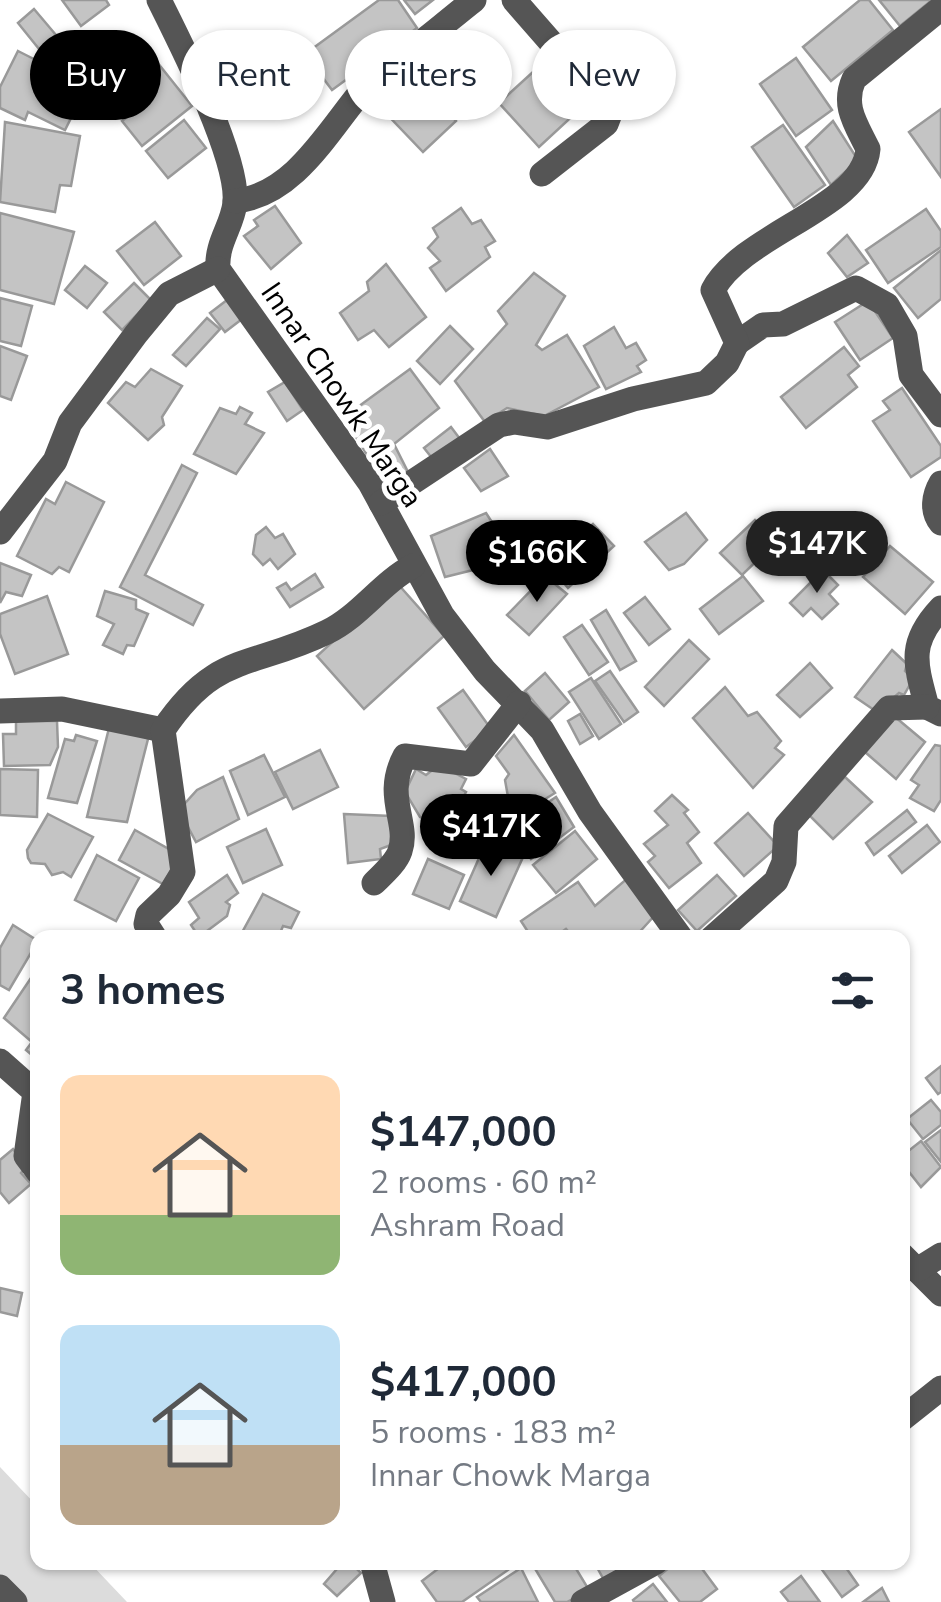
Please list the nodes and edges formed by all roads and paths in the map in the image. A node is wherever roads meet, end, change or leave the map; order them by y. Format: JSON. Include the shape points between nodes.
{"nodes":[{"id":1,"x":159,"y":0,"type":"edge"},
{"id":2,"x":474,"y":0,"type":"edge"},
{"id":3,"x":514,"y":0,"type":"edge"},
{"id":4,"x":941,"y":8,"type":"edge"},
{"id":5,"x":542,"y":174,"type":"dead end"},
{"id":6,"x":235,"y":201,"type":"junction"},
{"id":7,"x":218,"y":269,"type":"junction"},
{"id":8,"x":737,"y":342,"type":"junction"},
{"id":9,"x":941,"y":415,"type":"edge"},
{"id":10,"x":941,"y":483,"type":"edge"},
{"id":11,"x":381,"y":503,"type":"junction"},
{"id":12,"x":941,"y":523,"type":"edge"},
{"id":13,"x":0,"y":532,"type":"edge"},
{"id":14,"x":413,"y":566,"type":"junction"},
{"id":15,"x":941,"y":608,"type":"edge"},
{"id":16,"x":519,"y":703,"type":"junction"},
{"id":17,"x":934,"y":710,"type":"edge"},
{"id":18,"x":0,"y":711,"type":"edge"},
{"id":19,"x":164,"y":730,"type":"junction"},
{"id":20,"x":374,"y":883,"type":"dead end"},
{"id":21,"x":150,"y":930,"type":"edge"},
{"id":22,"x":675,"y":930,"type":"edge"},
{"id":23,"x":721,"y":930,"type":"edge"},
{"id":24,"x":0,"y":1060,"type":"edge"},
{"id":25,"x":30,"y":1086,"type":"edge"},
{"id":26,"x":30,"y":1130,"type":"edge"},
{"id":27,"x":30,"y":1161,"type":"edge"},
{"id":28,"x":941,"y":1255,"type":"edge"},
{"id":29,"x":910,"y":1263,"type":"edge"},
{"id":30,"x":941,"y":1294,"type":"edge"},
{"id":31,"x":941,"y":1388,"type":"edge"},
{"id":32,"x":910,"y":1413,"type":"edge"},
{"id":33,"x":374,"y":1570,"type":"edge"},
{"id":34,"x":641,"y":1570,"type":"edge"},
{"id":35,"x":0,"y":1587,"type":"edge"},
{"id":36,"x":15,"y":1602,"type":"edge"},
{"id":37,"x":383,"y":1602,"type":"edge"},
{"id":38,"x":583,"y":1602,"type":"edge"}],
"edges":[{"from":1,"to":6,"type":"street","via":[[206,96]]},
{"from":2,"to":6,"type":"street","via":[[384,66],[285,179],[258,199]]},
{"from":3,"to":5,"type":"street","via":[[610,111],[606,124]]},
{"from":4,"to":8,"type":"street","via":[[854,79],[849,108],[868,149],[860,175],[725,268],[713,290]]},
{"from":6,"to":7,"type":"street","name":"Innar Chowk Marga","via":[[217,248]]},
{"from":7,"to":11,"type":"street","name":"Innar Chowk Marga"},
{"from":7,"to":13,"type":"street","via":[[169,294],[70,423],[54,461]]},
{"from":8,"to":9,"type":"street","via":[[856,288],[887,305],[906,336],[910,375]]},
{"from":8,"to":11,"type":"street","via":[[706,383],[547,427],[498,426]]},
{"from":10,"to":12,"type":"street","via":[[935,494]]},
{"from":11,"to":14,"type":"street","name":"Innar Chowk Marga"},
{"from":14,"to":16,"type":"street","name":"Innar Chowk Marga","via":[[485,671]]},
{"from":14,"to":19,"type":"street","via":[[329,632],[218,672],[188,694]]},
{"from":15,"to":17,"type":"street","via":[[915,652]]},
{"from":16,"to":20,"type":"street","via":[[470,764],[405,756],[394,793],[400,854]]},
{"from":16,"to":22,"type":"street","name":"Innar Chowk Marga"},
{"from":17,"to":23,"type":"street","via":[[889,708],[859,738],[786,826],[776,881]]},
{"from":18,"to":19,"type":"street","via":[[62,709]]},
{"from":19,"to":21,"type":"street","via":[[182,872],[148,915]]},
{"from":24,"to":25,"type":"street"},
{"from":26,"to":27,"type":"street"},
{"from":28,"to":29,"type":"street"},
{"from":29,"to":30,"type":"street"},
{"from":31,"to":32,"type":"street"},
{"from":33,"to":37,"type":"street"},
{"from":34,"to":38,"type":"street"},
{"from":35,"to":36,"type":"street"}]}
